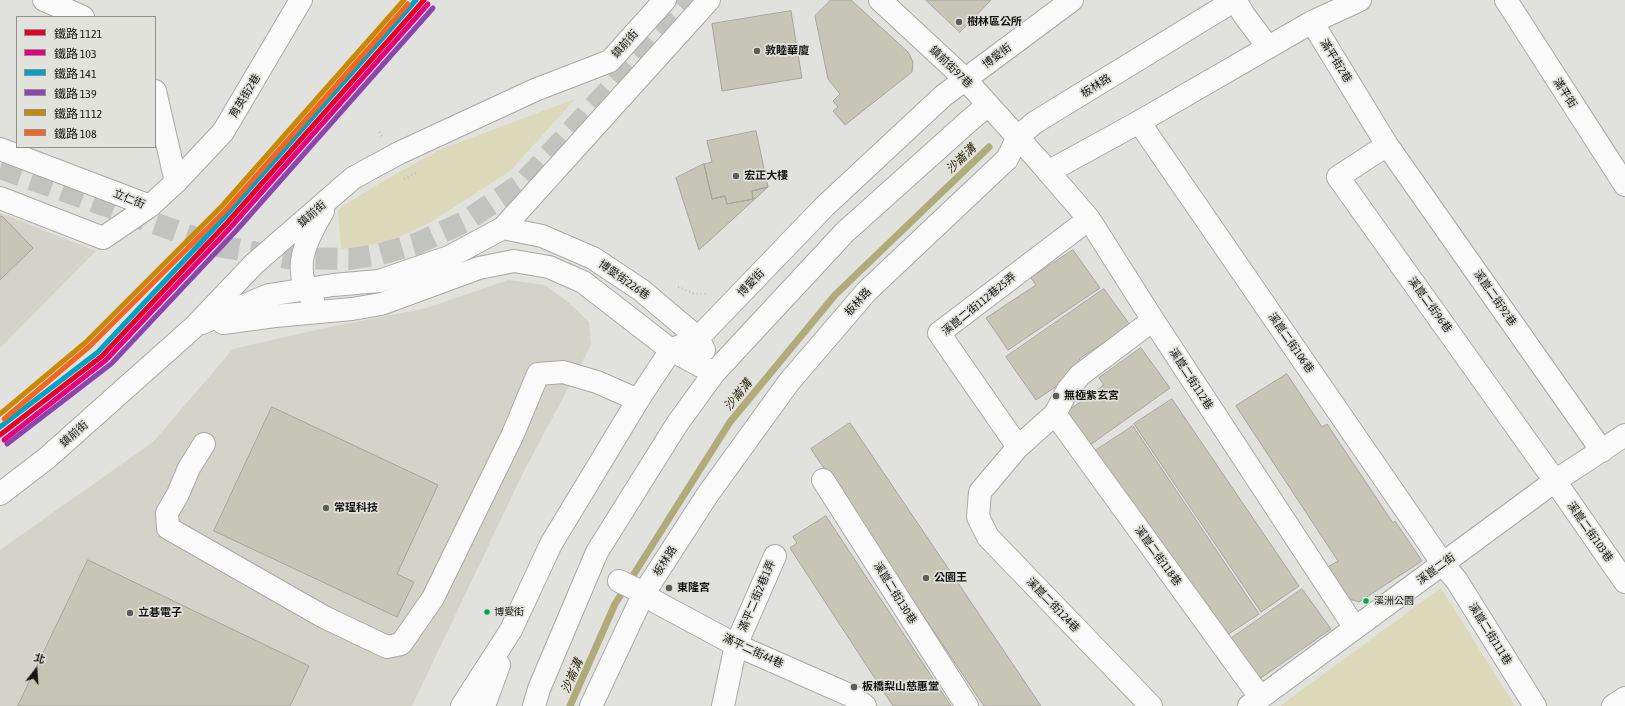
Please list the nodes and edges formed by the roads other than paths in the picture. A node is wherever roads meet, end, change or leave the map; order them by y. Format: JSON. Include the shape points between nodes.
{"nodes":[{"id":1,"x":44,"y":0,"type":"edge"},
{"id":2,"x":301,"y":0,"type":"edge"},
{"id":3,"x":666,"y":0,"type":"edge"},
{"id":4,"x":709,"y":0,"type":"edge"},
{"id":5,"x":880,"y":0,"type":"edge"},
{"id":6,"x":1072,"y":0,"type":"edge"},
{"id":7,"x":1235,"y":0,"type":"edge"},
{"id":8,"x":1360,"y":0,"type":"edge"},
{"id":9,"x":1506,"y":0,"type":"edge"},
{"id":10,"x":81,"y":16,"type":"edge"},
{"id":11,"x":1312,"y":22,"type":"junction"},
{"id":12,"x":1268,"y":47,"type":"junction"},
{"id":13,"x":964,"y":79,"type":"junction"},
{"id":14,"x":156,"y":95,"type":"edge"},
{"id":15,"x":988,"y":105,"type":"junction"},
{"id":16,"x":1139,"y":122,"type":"junction"},
{"id":17,"x":1018,"y":137,"type":"junction"},
{"id":18,"x":1387,"y":145,"type":"junction"},
{"id":19,"x":0,"y":149,"type":"edge"},
{"id":20,"x":1048,"y":172,"type":"junction"},
{"id":21,"x":1622,"y":181,"type":"edge"},
{"id":22,"x":176,"y":182,"type":"junction"},
{"id":23,"x":332,"y":196,"type":"junction"},
{"id":24,"x":0,"y":198,"type":"edge"},
{"id":25,"x":150,"y":206,"type":"junction"},
{"id":26,"x":1089,"y":218,"type":"junction"},
{"id":27,"x":503,"y":228,"type":"junction"},
{"id":28,"x":305,"y":290,"type":"junction"},
{"id":29,"x":321,"y":311,"type":"junction"},
{"id":30,"x":1152,"y":320,"type":"junction"},
{"id":31,"x":194,"y":327,"type":"junction"},
{"id":32,"x":698,"y":338,"type":"junction"},
{"id":33,"x":670,"y":350,"type":"junction"},
{"id":34,"x":714,"y":373,"type":"junction"},
{"id":35,"x":638,"y":400,"type":"junction"},
{"id":36,"x":1055,"y":414,"type":"junction"},
{"id":37,"x":1625,"y":435,"type":"edge"},
{"id":38,"x":204,"y":444,"type":"dead end"},
{"id":39,"x":1018,"y":447,"type":"junction"},
{"id":40,"x":1602,"y":451,"type":"junction"},
{"id":41,"x":823,"y":480,"type":"dead end"},
{"id":42,"x":1555,"y":481,"type":"junction"},
{"id":43,"x":0,"y":494,"type":"edge"},
{"id":44,"x":775,"y":556,"type":"dead end"},
{"id":45,"x":1443,"y":564,"type":"junction"},
{"id":46,"x":1625,"y":582,"type":"edge"},
{"id":47,"x":633,"y":588,"type":"junction"},
{"id":48,"x":1355,"y":628,"type":"junction"},
{"id":49,"x":511,"y":630,"type":"junction"},
{"id":50,"x":736,"y":645,"type":"junction"},
{"id":51,"x":1625,"y":698,"type":"edge"},
{"id":52,"x":1255,"y":702,"type":"edge"},
{"id":53,"x":856,"y":703,"type":"edge"},
{"id":54,"x":462,"y":706,"type":"edge"},
{"id":55,"x":484,"y":706,"type":"edge"},
{"id":56,"x":534,"y":706,"type":"edge"},
{"id":57,"x":591,"y":706,"type":"edge"},
{"id":58,"x":723,"y":706,"type":"edge"},
{"id":59,"x":967,"y":706,"type":"edge"},
{"id":60,"x":1151,"y":706,"type":"edge"},
{"id":61,"x":1535,"y":706,"type":"edge"},
{"id":62,"x":1613,"y":706,"type":"edge"}],
"edges":[{"from":1,"to":10,"type":"street"},
{"from":2,"to":22,"type":"street","name":"育英街2巷","via":[[222,132]]},
{"from":3,"to":23,"type":"street","name":"鎮前街","via":[[610,61],[535,90],[399,153],[353,178]]},
{"from":4,"to":27,"type":"street"},
{"from":5,"to":13,"type":"street","name":"鎮前街97巷"},
{"from":6,"to":13,"type":"street","name":"博愛街"},
{"from":7,"to":12,"type":"street"},
{"from":7,"to":17,"type":"street","name":"板林路","via":[[1034,123]]},
{"from":8,"to":11,"type":"street"},
{"from":9,"to":21,"type":"street","name":"滿平街"},
{"from":11,"to":12,"type":"street"},
{"from":11,"to":18,"type":"street","name":"滿平街2巷"},
{"from":12,"to":16,"type":"street"},
{"from":13,"to":15,"type":"street","name":"鎮前街97巷"},
{"from":13,"to":32,"type":"street","name":"博愛街","via":[[825,206]]},
{"from":14,"to":22,"type":"street"},
{"from":15,"to":17,"type":"street","name":"鎮前街97巷"},
{"from":15,"to":34,"type":"street","via":[[845,232]]},
{"from":16,"to":20,"type":"street"},
{"from":16,"to":45,"type":"street","name":"溪崑二街106巷"},
{"from":17,"to":20,"type":"street","name":"溪崑二街112巷"},
{"from":17,"to":47,"type":"street","name":"板林路","via":[[1007,159],[867,291],[789,382],[708,494]]},
{"from":18,"to":40,"type":"street","name":"溪崑二街92巷"},
{"from":18,"to":42,"type":"street","name":"溪崑二街96巷","via":[[1338,177]]},
{"from":19,"to":25,"type":"street","name":"立仁街"},
{"from":20,"to":26,"type":"street","name":"溪崑二街112巷"},
{"from":22,"to":25,"type":"street","name":"育英街2巷"},
{"from":23,"to":28,"type":"street","via":[[310,234],[300,265]]},
{"from":23,"to":31,"type":"street","name":"鎮前街","via":[[254,264]]},
{"from":24,"to":25,"type":"street","name":"立仁街","via":[[103,238]]},
{"from":26,"to":30,"type":"street","name":"溪崑二街112巷"},
{"from":26,"to":39,"type":"street","name":"溪崑二街112巷25弄","via":[[939,333]]},
{"from":27,"to":28,"type":"street","via":[[448,257],[379,281]]},
{"from":27,"to":32,"type":"street","name":"博愛街226巷","via":[[542,236],[593,258],[641,290]]},
{"from":28,"to":29,"type":"street"},
{"from":28,"to":31,"type":"street","via":[[269,295]]},
{"from":29,"to":31,"type":"street"},
{"from":29,"to":33,"type":"street","via":[[381,304],[479,268],[514,261],[550,267],[583,282]]},
{"from":30,"to":36,"type":"street","via":[[1080,375],[1067,391]]},
{"from":30,"to":48,"type":"street","name":"溪崑二街112巷"},
{"from":31,"to":43,"type":"street","name":"鎮前街","via":[[47,458]]},
{"from":32,"to":33,"type":"street","name":"博愛街"},
{"from":32,"to":34,"type":"street","name":"博愛街226巷"},
{"from":33,"to":34,"type":"street"},
{"from":33,"to":35,"type":"street"},
{"from":34,"to":56,"type":"street","via":[[677,424],[597,552]]},
{"from":35,"to":38,"type":"street","via":[[596,382],[563,372],[538,374],[513,434],[433,598],[401,644],[387,647],[324,618],[168,528],[167,513]]},
{"from":35,"to":49,"type":"street","via":[[551,544]]},
{"from":36,"to":39,"type":"street"},
{"from":36,"to":52,"type":"street","name":"溪崑二街118巷"},
{"from":37,"to":40,"type":"street","name":"溪崑二街"},
{"from":39,"to":60,"type":"street","name":"溪崑二街124巷","via":[[980,492],[978,517],[988,537]]},
{"from":40,"to":42,"type":"street","name":"溪崑二街"},
{"from":41,"to":59,"type":"street","name":"溪崑二街130巷"},
{"from":42,"to":45,"type":"street","name":"溪崑二街"},
{"from":42,"to":46,"type":"street","name":"溪崑二街103巷"},
{"from":44,"to":50,"type":"street","name":"滿平二街2巷1弄"},
{"from":45,"to":48,"type":"street","name":"溪崑二街"},
{"from":45,"to":61,"type":"street","name":"溪崑二街111巷"},
{"from":47,"to":50,"type":"street","name":"滿平二街44巷"},
{"from":47,"to":57,"type":"street","name":"板林路"},
{"from":48,"to":52,"type":"street","name":"溪崑二街"},
{"from":49,"to":54,"type":"street"},
{"from":49,"to":55,"type":"street"},
{"from":50,"to":53,"type":"street","name":"滿平二街44巷"},
{"from":50,"to":58,"type":"street","name":"滿平二街2巷1弄"},
{"from":51,"to":62,"type":"street"}]}
